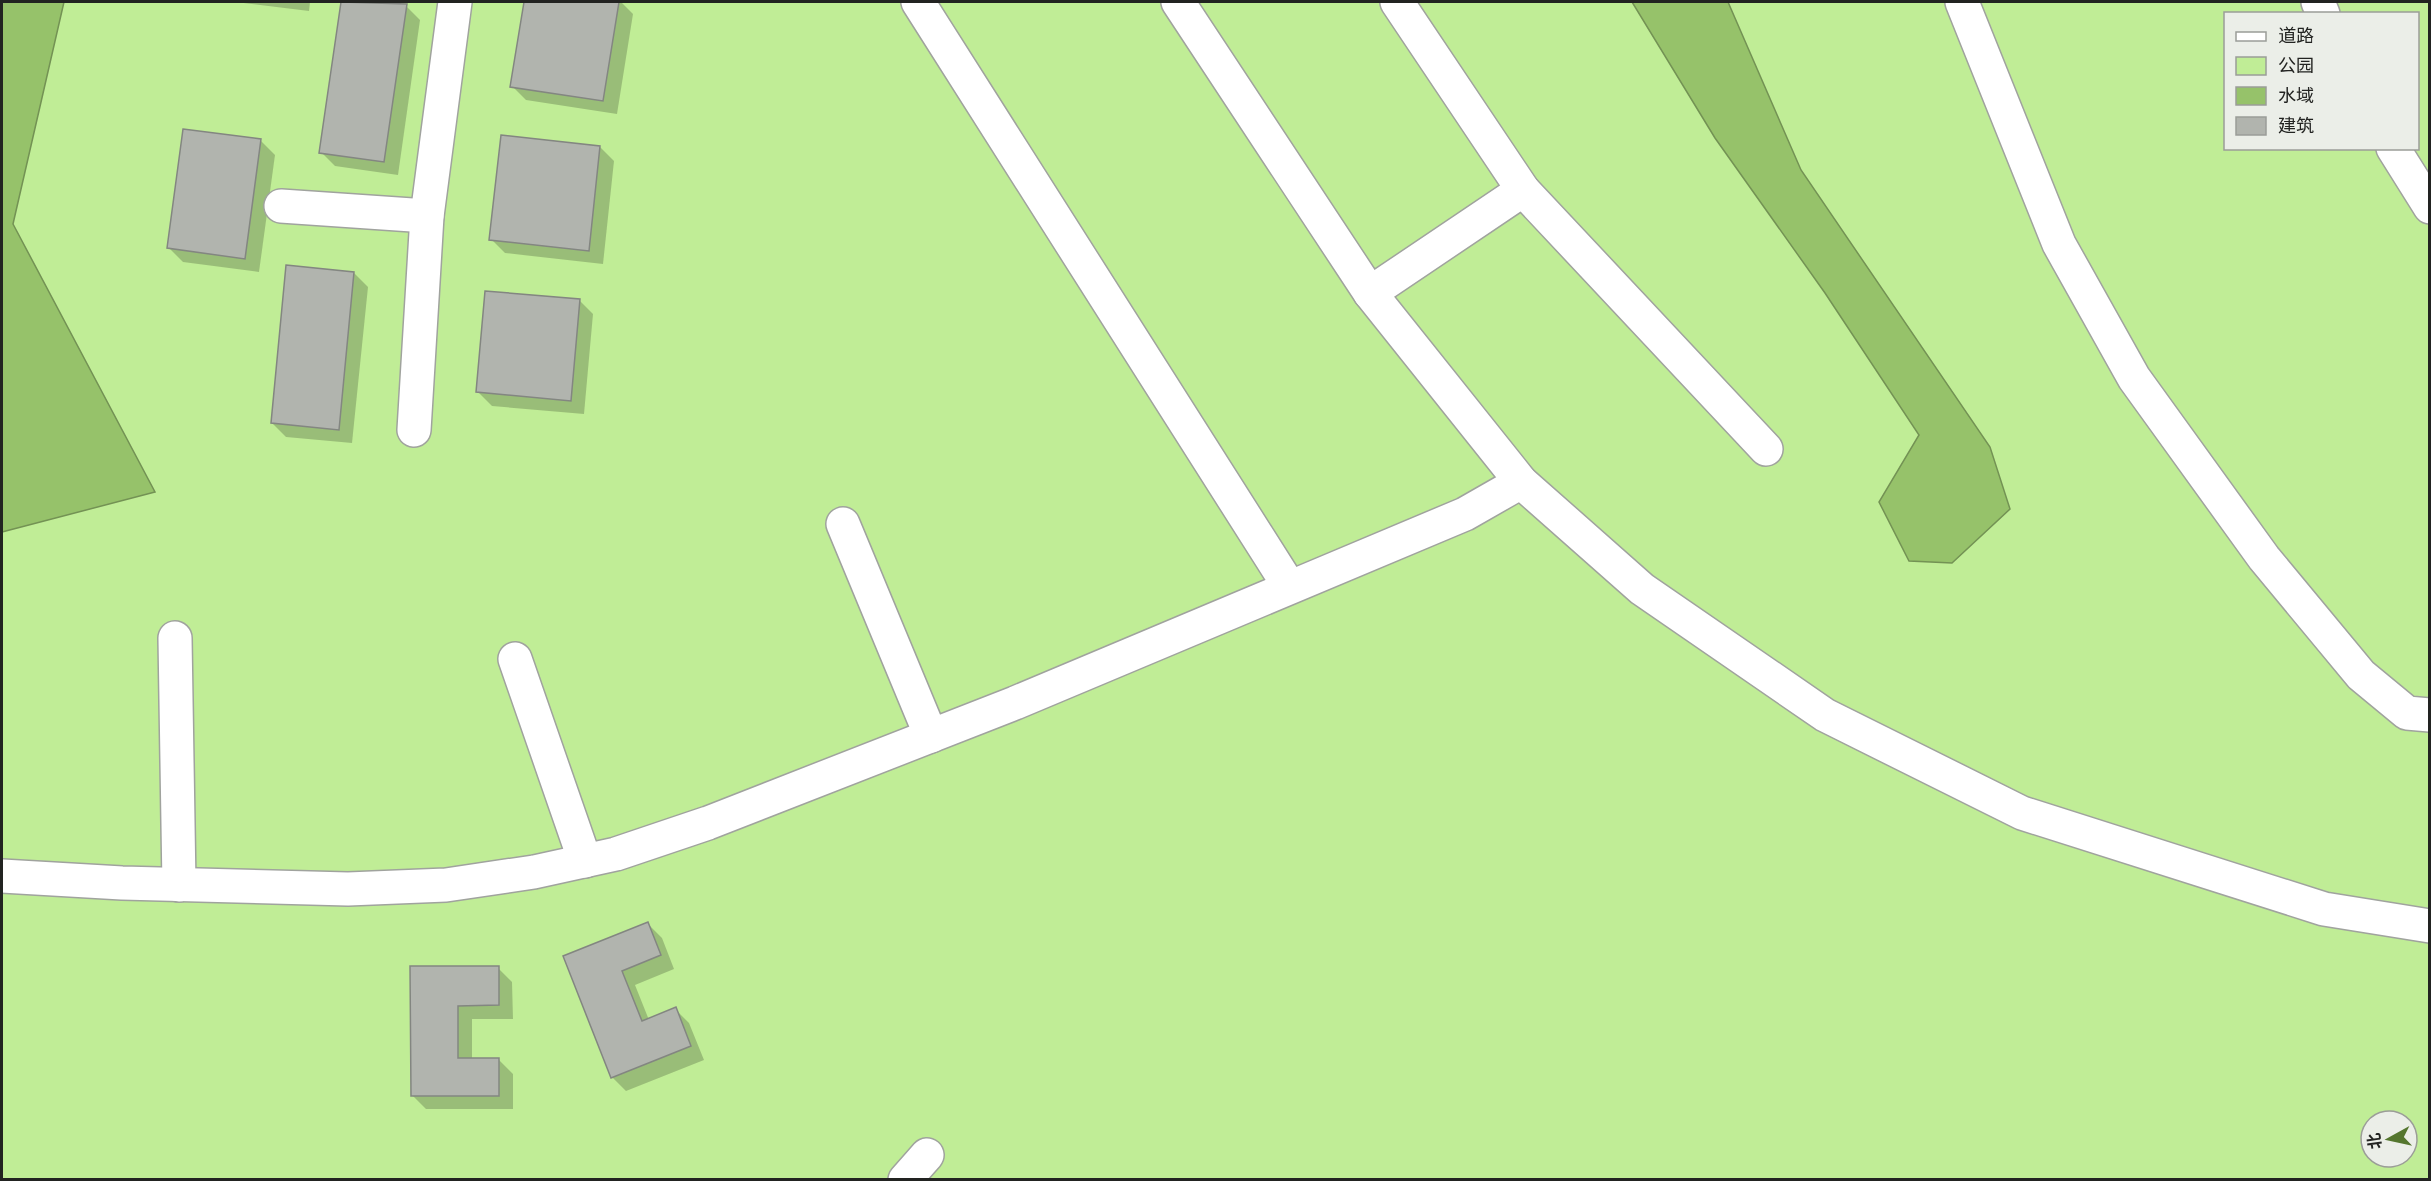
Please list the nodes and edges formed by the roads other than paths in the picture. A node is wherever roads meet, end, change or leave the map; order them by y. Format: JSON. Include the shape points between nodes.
{"nodes":[{"id":1,"x":455,"y":2,"type":"edge"},
{"id":2,"x":918,"y":2,"type":"edge"},
{"id":3,"x":1178,"y":2,"type":"edge"},
{"id":4,"x":1397,"y":2,"type":"edge"},
{"id":5,"x":1962,"y":2,"type":"edge"},
{"id":6,"x":2394,"y":150,"type":"edge"},
{"id":7,"x":1523,"y":190,"type":"junction"},
{"id":8,"x":281,"y":206,"type":"dead end"},
{"id":9,"x":2430,"y":207,"type":"edge"},
{"id":10,"x":427,"y":216,"type":"junction"},
{"id":11,"x":1370,"y":293,"type":"junction"},
{"id":12,"x":414,"y":430,"type":"dead end"},
{"id":13,"x":1766,"y":449,"type":"dead end"},
{"id":14,"x":1521,"y":482,"type":"junction"},
{"id":15,"x":843,"y":524,"type":"dead end"},
{"id":16,"x":1289,"y":586,"type":"junction"},
{"id":17,"x":175,"y":638,"type":"dead end"},
{"id":18,"x":514,"y":659,"type":"dead end"},
{"id":19,"x":2430,"y":715,"type":"edge"},
{"id":20,"x":931,"y":736,"type":"junction"},
{"id":21,"x":585,"y":861,"type":"junction"},
{"id":22,"x":2,"y":876,"type":"edge"},
{"id":23,"x":179,"y":885,"type":"junction"},
{"id":24,"x":2430,"y":926,"type":"edge"},
{"id":25,"x":927,"y":1155,"type":"dead end"},
{"id":26,"x":905,"y":1179,"type":"edge"}],
"edges":[{"from":1,"to":10,"type":"street"},
{"from":2,"to":16,"type":"street"},
{"from":3,"to":11,"type":"street"},
{"from":4,"to":7,"type":"street"},
{"from":5,"to":19,"type":"street","via":[[2059,244],[2134,378],[2264,558],[2361,675],[2407,713]]},
{"from":6,"to":9,"type":"street"},
{"from":7,"to":11,"type":"street"},
{"from":7,"to":13,"type":"street"},
{"from":8,"to":10,"type":"street"},
{"from":10,"to":12,"type":"street"},
{"from":11,"to":14,"type":"street"},
{"from":14,"to":16,"type":"street","via":[[1465,514]]},
{"from":14,"to":24,"type":"street","via":[[1642,589],[1825,715],[2022,813],[2324,909]]},
{"from":15,"to":20,"type":"street"},
{"from":16,"to":20,"type":"street"},
{"from":17,"to":23,"type":"street"},
{"from":18,"to":21,"type":"street"},
{"from":20,"to":21,"type":"street","via":[[708,823]]},
{"from":21,"to":23,"type":"street","via":[[446,885],[348,889]]},
{"from":22,"to":23,"type":"street"},
{"from":25,"to":26,"type":"street"}]}
